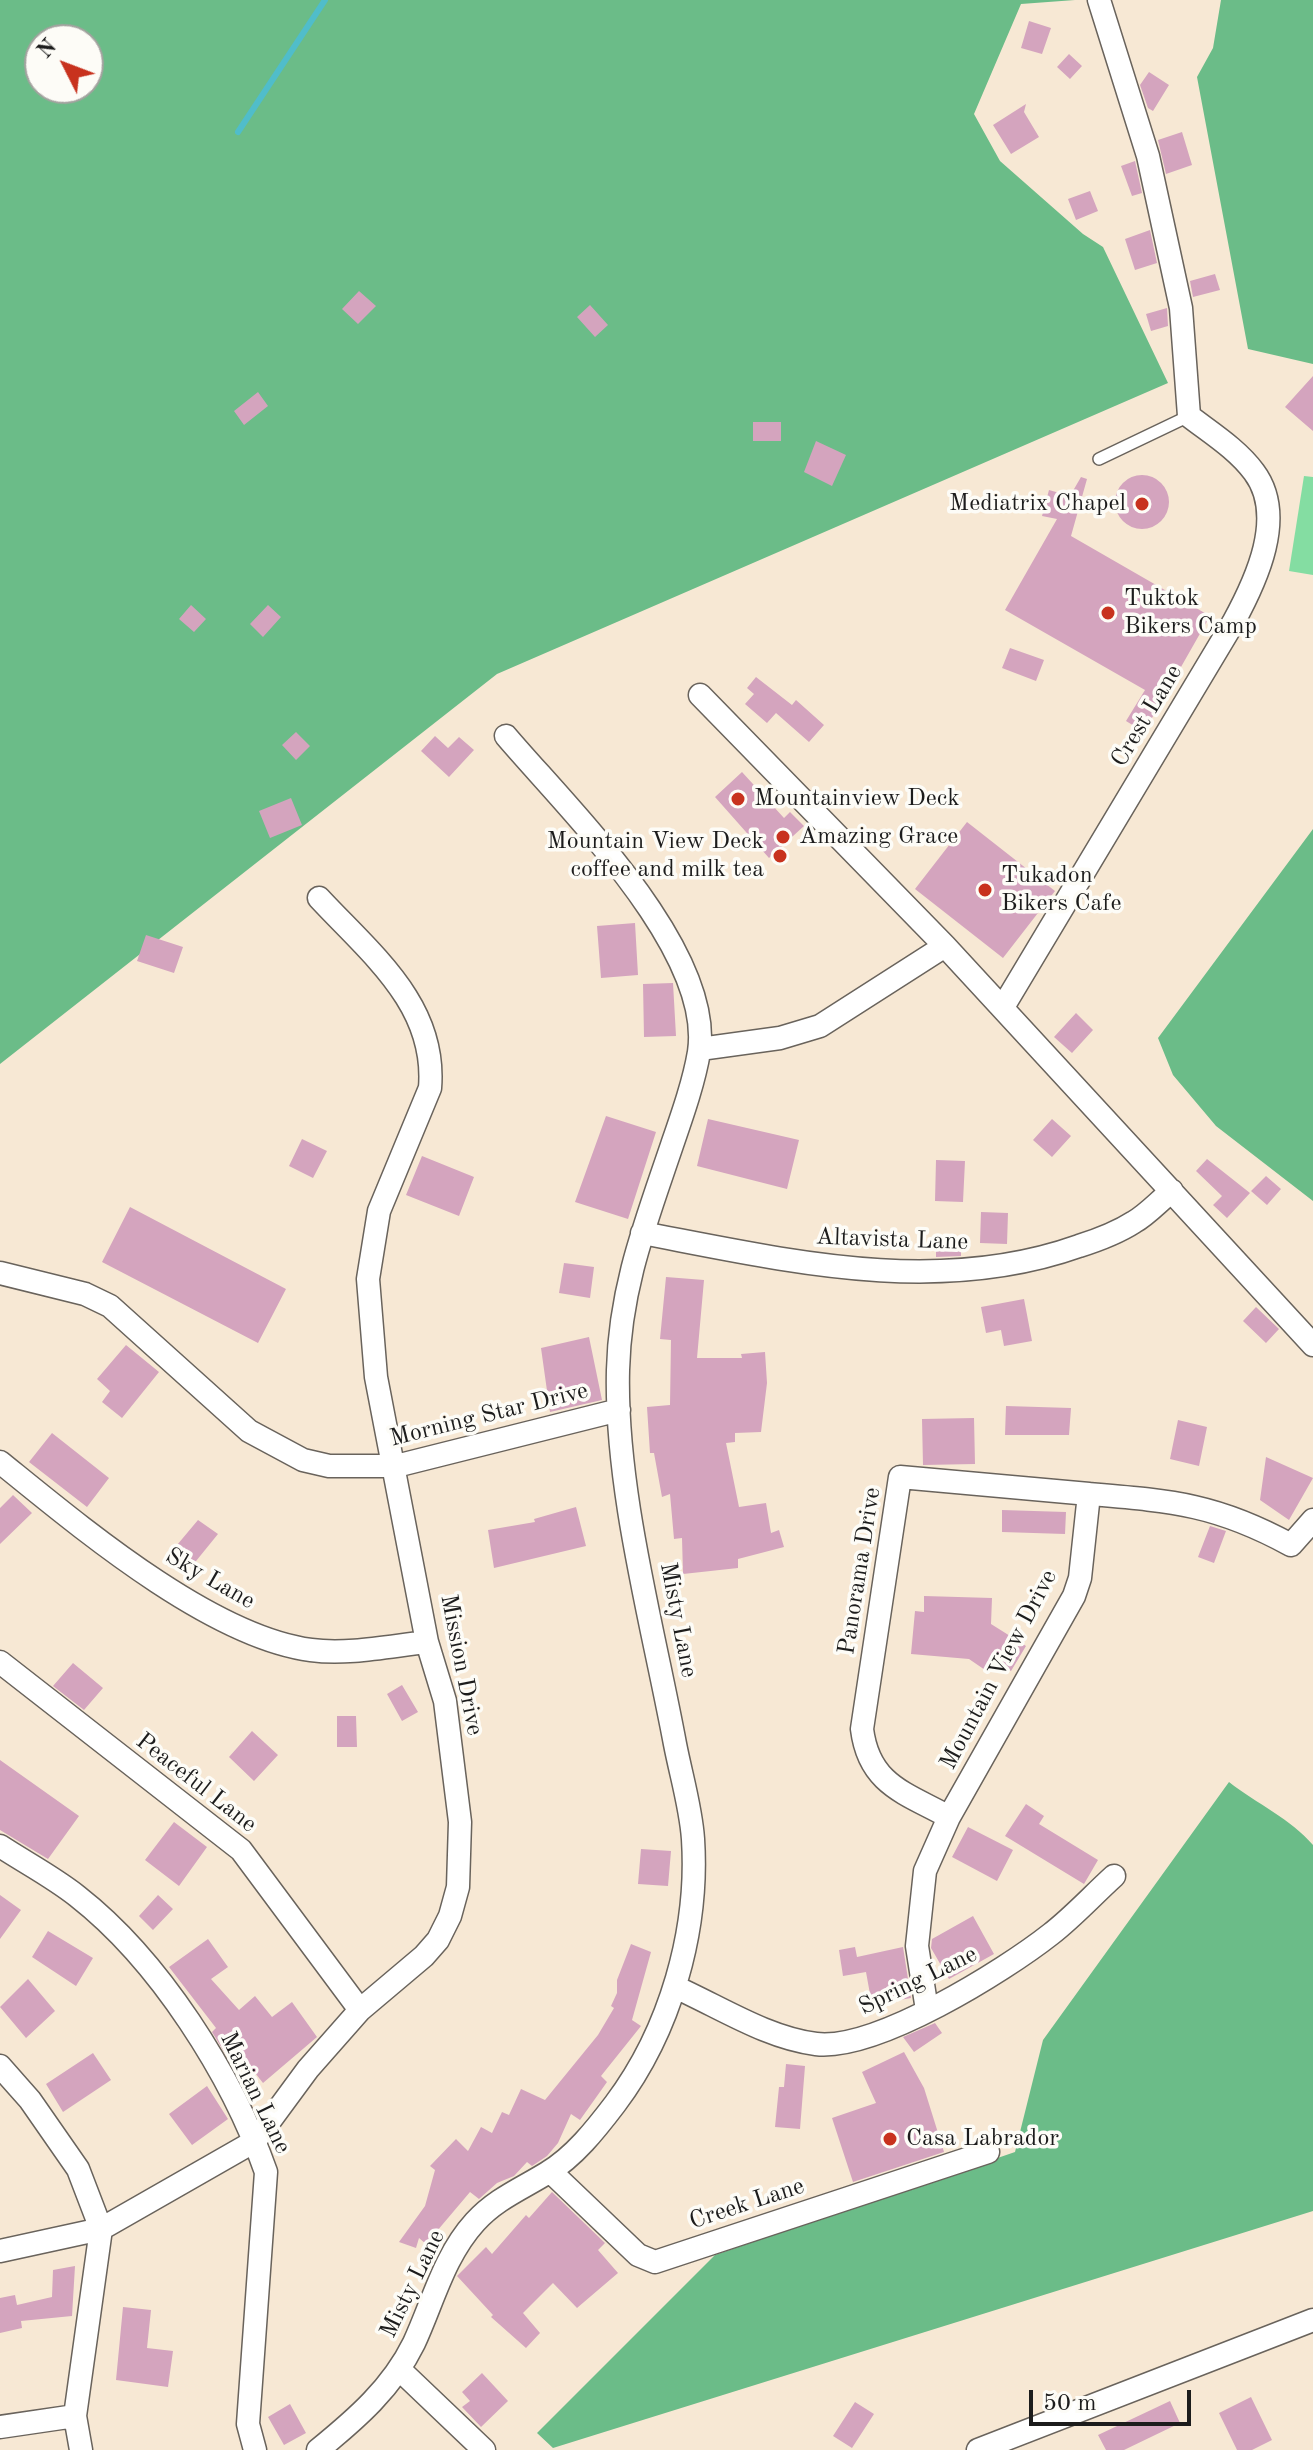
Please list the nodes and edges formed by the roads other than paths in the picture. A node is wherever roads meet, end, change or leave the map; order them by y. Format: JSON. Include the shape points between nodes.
{"nodes":[{"id":1,"x":1099,"y":0,"type":"edge"},
{"id":2,"x":1189,"y":416,"type":"junction"},
{"id":3,"x":1099,"y":459,"type":"dead end"},
{"id":4,"x":700,"y":695,"type":"dead end"},
{"id":5,"x":506,"y":736,"type":"dead end"},
{"id":6,"x":319,"y":898,"type":"dead end"},
{"id":7,"x":945,"y":946,"type":"junction"},
{"id":8,"x":1003,"y":1007,"type":"junction"},
{"id":9,"x":700,"y":1049,"type":"junction"},
{"id":10,"x":1172,"y":1191,"type":"junction"},
{"id":11,"x":642,"y":1233,"type":"junction"},
{"id":12,"x":0,"y":1273,"type":"edge"},
{"id":13,"x":1313,"y":1345,"type":"edge"},
{"id":14,"x":619,"y":1410,"type":"junction"},
{"id":15,"x":0,"y":1462,"type":"edge"},
{"id":16,"x":396,"y":1466,"type":"junction"},
{"id":17,"x":1089,"y":1494,"type":"junction"},
{"id":18,"x":1313,"y":1520,"type":"edge"},
{"id":19,"x":427,"y":1642,"type":"junction"},
{"id":20,"x":0,"y":1662,"type":"edge"},
{"id":21,"x":949,"y":1817,"type":"junction"},
{"id":22,"x":0,"y":1846,"type":"edge"},
{"id":23,"x":1114,"y":1876,"type":"dead end"},
{"id":24,"x":675,"y":1987,"type":"junction"},
{"id":25,"x":360,"y":2010,"type":"junction"},
{"id":26,"x":927,"y":2010,"type":"junction"},
{"id":27,"x":0,"y":2066,"type":"edge"},
{"id":28,"x":255,"y":2141,"type":"junction"},
{"id":29,"x":988,"y":2152,"type":"dead end"},
{"id":30,"x":550,"y":2171,"type":"junction"},
{"id":31,"x":101,"y":2229,"type":"junction"},
{"id":32,"x":0,"y":2251,"type":"edge"},
{"id":33,"x":1313,"y":2320,"type":"edge"},
{"id":34,"x":399,"y":2369,"type":"junction"},
{"id":35,"x":75,"y":2416,"type":"junction"},
{"id":36,"x":0,"y":2427,"type":"edge"},
{"id":37,"x":81,"y":2450,"type":"edge"},
{"id":38,"x":255,"y":2450,"type":"edge"},
{"id":39,"x":318,"y":2450,"type":"edge"},
{"id":40,"x":484,"y":2450,"type":"edge"},
{"id":41,"x":978,"y":2450,"type":"edge"}],
"edges":[{"from":1,"to":2,"type":"street","via":[[1148,156],[1181,308]]},
{"from":2,"to":3,"type":"lane"},
{"from":2,"to":8,"type":"street","name":"Crest Lane","via":[[1233,449],[1258,478],[1268,513],[1259,566],[1233,623]]},
{"from":4,"to":7,"type":"street"},
{"from":5,"to":9,"type":"street","name":"Misty Lane","via":[[666,932],[692,996]]},
{"from":6,"to":16,"type":"street","name":"Mission Drive","via":[[410,999],[426,1031],[432,1069],[430,1088],[391,1176],[370,1248],[375,1363]]},
{"from":7,"to":8,"type":"street"},
{"from":7,"to":9,"type":"street","via":[[820,1026],[780,1038]]},
{"from":8,"to":10,"type":"street"},
{"from":9,"to":11,"type":"street","name":"Misty Lane"},
{"from":10,"to":11,"type":"street","name":"Altavista Lane","via":[[1135,1222],[1107,1236],[1029,1261],[978,1270],[848,1268]]},
{"from":10,"to":13,"type":"street"},
{"from":11,"to":14,"type":"street","name":"Misty Lane","via":[[624,1292]]},
{"from":12,"to":16,"type":"street","name":"Morning Star Drive","via":[[85,1294],[110,1306],[215,1404],[275,1447],[329,1466]]},
{"from":14,"to":16,"type":"street","name":"Morning Star Drive"},
{"from":14,"to":24,"type":"street","name":"Misty Lane","via":[[622,1462],[693,1839],[686,1934]]},
{"from":15,"to":19,"type":"street","name":"Sky Lane","via":[[98,1541],[251,1633],[313,1651]]},
{"from":16,"to":19,"type":"street","name":"Mission Drive"},
{"from":17,"to":18,"type":"street","via":[[1207,1507],[1291,1545]]},
{"from":17,"to":21,"type":"street","name":"Mountain View Drive","via":[[1074,1596]]},
{"from":17,"to":21,"type":"street","name":"Panorama Drive","via":[[900,1477],[862,1729],[864,1745],[887,1784]]},
{"from":19,"to":25,"type":"street","name":"Mission Drive","via":[[447,1717],[460,1822],[458,1887],[438,1940]]},
{"from":20,"to":25,"type":"street","name":"Peaceful Lane","via":[[241,1850]]},
{"from":21,"to":26,"type":"street","name":"Mountain View Drive","via":[[925,1871],[918,1910],[917,1946]]},
{"from":22,"to":28,"type":"street","name":"Marian Lane","via":[[77,1896],[163,1983]]},
{"from":23,"to":26,"type":"street","name":"Spring Lane","via":[[1051,1934]]},
{"from":24,"to":26,"type":"street","name":"Spring Lane","via":[[775,2033],[818,2044],[886,2030]]},
{"from":24,"to":30,"type":"street","name":"Misty Lane","via":[[653,2041],[617,2101],[584,2142]]},
{"from":25,"to":28,"type":"street","name":"Mission Drive"},
{"from":27,"to":31,"type":"street","via":[[78,2169]]},
{"from":28,"to":31,"type":"street","name":"Mission Drive"},
{"from":28,"to":38,"type":"street","name":"Marian Lane","via":[[266,2172],[248,2424]]},
{"from":29,"to":30,"type":"street","name":"Creek Lane","via":[[655,2262],[623,2242]]},
{"from":30,"to":34,"type":"street","name":"Misty Lane","via":[[510,2192],[465,2234]]},
{"from":31,"to":32,"type":"street","name":"Mission Drive"},
{"from":31,"to":35,"type":"street"},
{"from":33,"to":41,"type":"street"},
{"from":34,"to":39,"type":"street","name":"Misty Lane","via":[[358,2417]]},
{"from":34,"to":40,"type":"street"},
{"from":35,"to":36,"type":"street"},
{"from":35,"to":37,"type":"street"}]}
